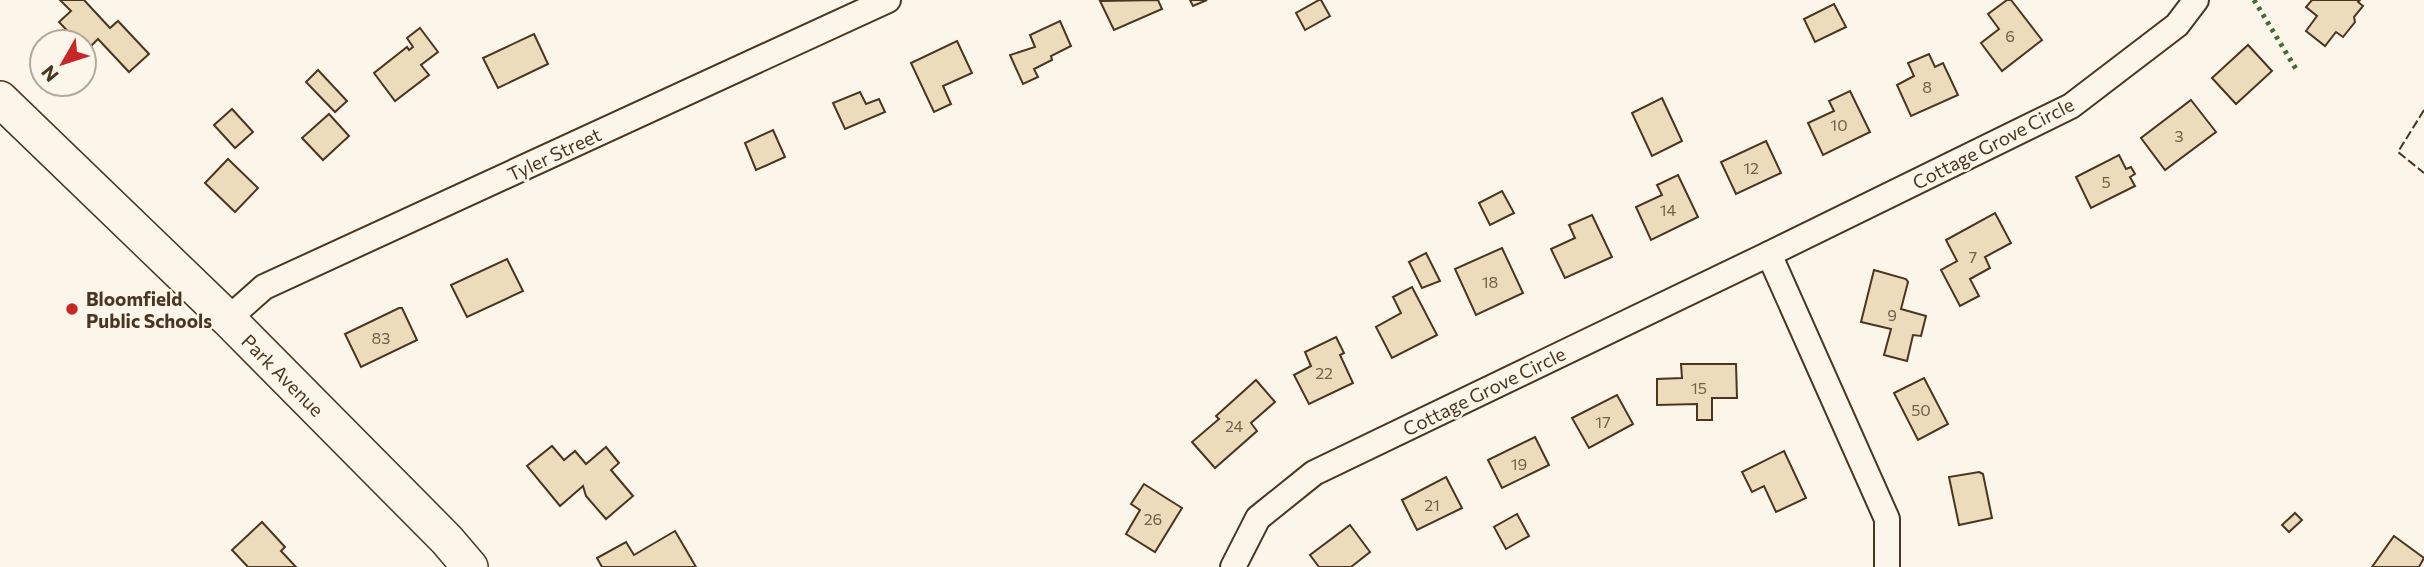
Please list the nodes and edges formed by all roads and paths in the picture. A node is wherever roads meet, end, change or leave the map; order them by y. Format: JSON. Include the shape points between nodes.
{"nodes":[{"id":1,"x":888,"y":0,"type":"edge"},
{"id":2,"x":2196,"y":0,"type":"edge"},
{"id":3,"x":0,"y":99,"type":"edge"},
{"id":4,"x":1769,"y":254,"type":"junction"},
{"id":5,"x":228,"y":319,"type":"junction"},
{"id":6,"x":470,"y":567,"type":"edge"},
{"id":7,"x":1233,"y":567,"type":"edge"},
{"id":8,"x":1887,"y":567,"type":"edge"}],
"edges":[{"from":1,"to":5,"type":"street","name":"Tyler Street","via":[[264,287]]},
{"from":2,"to":4,"type":"street","name":"Cottage Grove Circle","via":[[2177,25],[2071,106]]},
{"from":3,"to":5,"type":"main road","name":"Park Avenue"},
{"from":4,"to":7,"type":"street","name":"Cottage Grove Circle","via":[[1314,473],[1258,518]]},
{"from":4,"to":8,"type":"street","via":[[1887,519]]},
{"from":5,"to":6,"type":"main road","name":"Park Avenue"}]}
